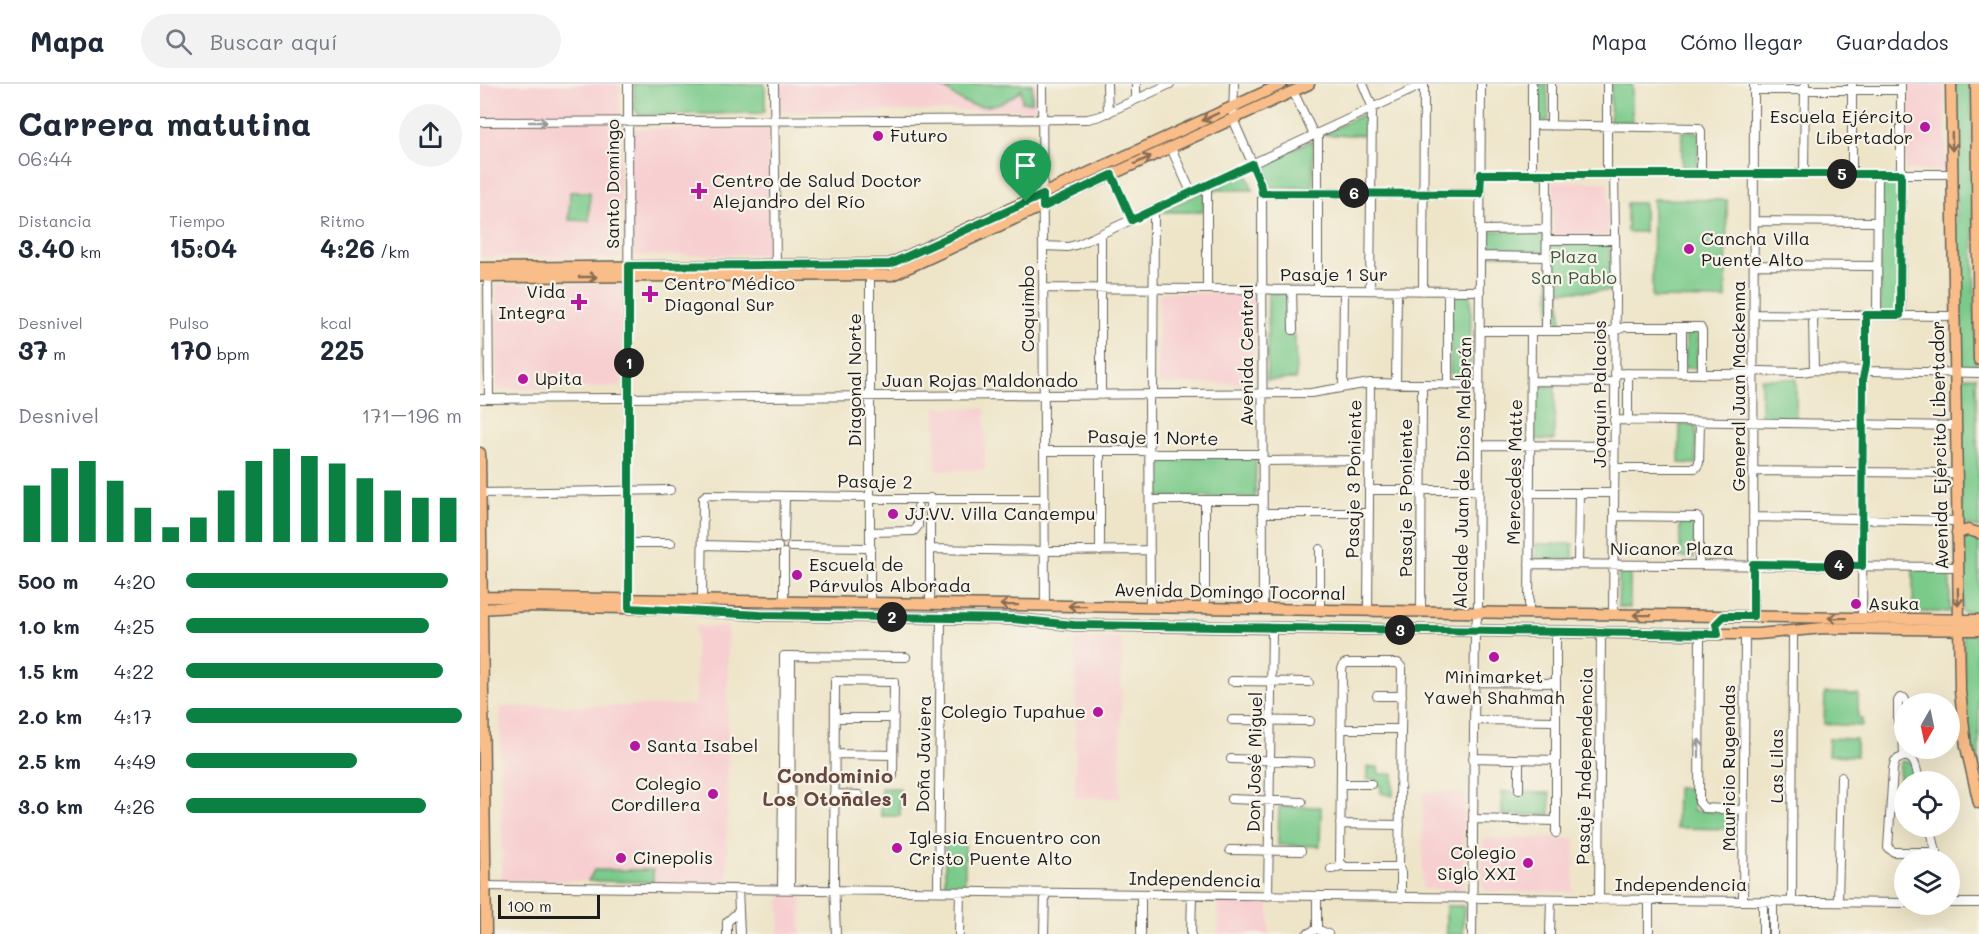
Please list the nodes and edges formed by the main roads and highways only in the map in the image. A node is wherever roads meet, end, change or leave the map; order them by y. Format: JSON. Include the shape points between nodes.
{"nodes":[{"id":1,"x":1282,"y":84,"type":"edge"},
{"id":2,"x":1309,"y":84,"type":"edge"},
{"id":3,"x":1951,"y":84,"type":"edge"},
{"id":4,"x":1976,"y":84,"type":"edge"},
{"id":5,"x":1270,"y":87,"type":"edge"},
{"id":6,"x":1978,"y":121,"type":"edge"},
{"id":7,"x":1978,"y":220,"type":"edge"},
{"id":8,"x":705,"y":266,"type":"junction"},
{"id":9,"x":725,"y":266,"type":"junction"},
{"id":10,"x":898,"y":267,"type":"junction"},
{"id":11,"x":1978,"y":267,"type":"edge"},
{"id":12,"x":480,"y":268,"type":"edge"},
{"id":13,"x":776,"y":271,"type":"junction"},
{"id":14,"x":629,"y":272,"type":"junction"},
{"id":15,"x":484,"y":276,"type":"edge"},
{"id":16,"x":702,"y":277,"type":"junction"},
{"id":17,"x":735,"y":277,"type":"junction"},
{"id":18,"x":1978,"y":322,"type":"edge"},
{"id":19,"x":1979,"y":360,"type":"edge"},
{"id":20,"x":480,"y":453,"type":"edge"},
{"id":21,"x":480,"y":493,"type":"edge"},
{"id":22,"x":1958,"y":533,"type":"junction"},
{"id":23,"x":1979,"y":533,"type":"edge"},
{"id":24,"x":480,"y":597,"type":"edge"},
{"id":25,"x":735,"y":601,"type":"junction"},
{"id":26,"x":812,"y":602,"type":"junction"},
{"id":27,"x":629,"y":603,"type":"junction"},
{"id":28,"x":894,"y":603,"type":"junction"},
{"id":29,"x":906,"y":603,"type":"junction"},
{"id":30,"x":1211,"y":608,"type":"junction"},
{"id":31,"x":480,"y":609,"type":"edge"},
{"id":32,"x":1320,"y":610,"type":"junction"},
{"id":33,"x":735,"y":613,"type":"junction"},
{"id":34,"x":811,"y":615,"type":"junction"},
{"id":35,"x":1724,"y":616,"type":"junction"},
{"id":36,"x":894,"y":617,"type":"junction"},
{"id":37,"x":906,"y":617,"type":"junction"},
{"id":38,"x":1979,"y":620,"type":"edge"},
{"id":39,"x":1959,"y":624,"type":"junction"},
{"id":40,"x":1216,"y":627,"type":"junction"},
{"id":41,"x":1318,"y":628,"type":"junction"},
{"id":42,"x":1979,"y":630,"type":"edge"},
{"id":43,"x":1718,"y":634,"type":"junction"},
{"id":44,"x":1978,"y":793,"type":"edge"},
{"id":45,"x":1979,"y":803,"type":"edge"},
{"id":46,"x":482,"y":857,"type":"edge"},
{"id":47,"x":483,"y":886,"type":"edge"},
{"id":48,"x":486,"y":934,"type":"edge"}],
"edges":[{"from":1,"to":5,"type":"main road"},
{"from":10,"to":2,"type":"main road","one_way":true,"via":[[1043,207]]},
{"from":3,"to":22,"type":"main road","name":"Avenida Ejército Libertador","one_way":true},
{"from":4,"to":6,"type":"main road"},
{"from":5,"to":10,"type":"main road","one_way":true},
{"from":6,"to":7,"type":"main road"},
{"from":7,"to":11,"type":"main road"},
{"from":8,"to":9,"type":"main road"},
{"from":8,"to":14,"type":"main road"},
{"from":8,"to":16,"type":"main road"},
{"from":9,"to":13,"type":"main road"},
{"from":9,"to":17,"type":"main road"},
{"from":10,"to":13,"type":"main road"},
{"from":11,"to":18,"type":"main road"},
{"from":12,"to":14,"type":"main road"},
{"from":13,"to":17,"type":"main road"},
{"from":15,"to":14,"type":"main road","one_way":true},
{"from":14,"to":16,"type":"main road"},
{"from":16,"to":17,"type":"main road"},
{"from":18,"to":19,"type":"main road"},
{"from":20,"to":21,"type":"main road"},
{"from":21,"to":24,"type":"main road"},
{"from":22,"to":23,"type":"main road"},
{"from":22,"to":39,"type":"main road","name":"Avenida Ejército Libertador","one_way":true},
{"from":24,"to":27,"type":"main road","name":"Avenida Domingo Tocornal"},
{"from":24,"to":31,"type":"main road"},
{"from":25,"to":26,"type":"main road","name":"Avenida Domingo Tocornal"},
{"from":25,"to":27,"type":"main road","name":"Avenida Domingo Tocornal"},
{"from":25,"to":33,"type":"main road"},
{"from":26,"to":28,"type":"main road","name":"Avenida Domingo Tocornal"},
{"from":26,"to":34,"type":"main road"},
{"from":27,"to":31,"type":"main road","name":"Avenida Domingo Tocornal"},
{"from":27,"to":33,"type":"main road","name":"Avenida Domingo Tocornal"},
{"from":28,"to":29,"type":"main road","name":"Avenida Domingo Tocornal"},
{"from":28,"to":36,"type":"main road"},
{"from":30,"to":29,"type":"main road","name":"Avenida Domingo Tocornal","one_way":true},
{"from":29,"to":37,"type":"main road"},
{"from":30,"to":32,"type":"main road","name":"Avenida Domingo Tocornal"},
{"from":30,"to":40,"type":"main road"},
{"from":31,"to":46,"type":"main road"},
{"from":35,"to":32,"type":"main road","name":"Avenida Domingo Tocornal","one_way":true},
{"from":32,"to":41,"type":"main road","via":[[1326,620]]},
{"from":33,"to":34,"type":"main road","name":"Avenida Domingo Tocornal"},
{"from":34,"to":36,"type":"main road","name":"Avenida Domingo Tocornal"},
{"from":39,"to":35,"type":"main road","name":"Avenida Domingo Tocornal","one_way":true},
{"from":35,"to":43,"type":"main road","via":[[1716,624]]},
{"from":36,"to":37,"type":"main road","name":"Avenida Domingo Tocornal"},
{"from":37,"to":40,"type":"main road","name":"Avenida Domingo Tocornal"},
{"from":38,"to":39,"type":"main road","name":"Avenida Domingo Tocornal"},
{"from":39,"to":42,"type":"main road","name":"Avenida Domingo Tocornal"},
{"from":39,"to":43,"type":"main road","name":"Avenida Domingo Tocornal"},
{"from":39,"to":44,"type":"main road","name":"Avenida Ejército Libertador","via":[[1963,726]]},
{"from":40,"to":41,"type":"main road","name":"Avenida Domingo Tocornal"},
{"from":41,"to":43,"type":"main road","name":"Avenida Domingo Tocornal"},
{"from":44,"to":45,"type":"main road","name":"Avenida Ejército Libertador"},
{"from":46,"to":47,"type":"main road"},
{"from":47,"to":48,"type":"main road"}]}
